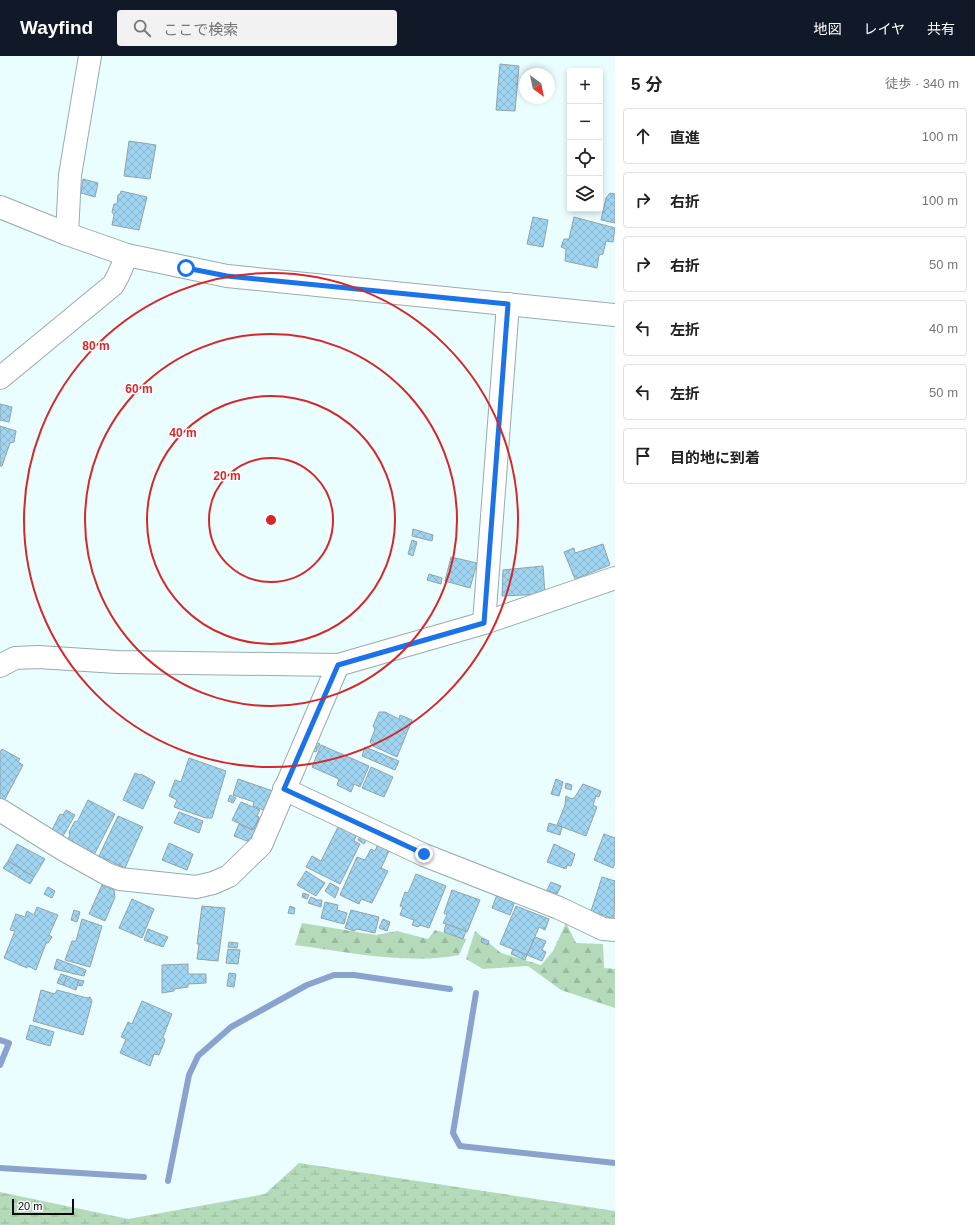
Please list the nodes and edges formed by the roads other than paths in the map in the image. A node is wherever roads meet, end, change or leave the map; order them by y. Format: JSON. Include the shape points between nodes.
{"nodes":[{"id":1,"x":90,"y":56,"type":"edge"},
{"id":2,"x":0,"y":207,"type":"edge"},
{"id":3,"x":67,"y":234,"type":"junction"},
{"id":4,"x":127,"y":255,"type":"junction"},
{"id":5,"x":508,"y":304,"type":"junction"},
{"id":6,"x":615,"y":315,"type":"edge"},
{"id":7,"x":0,"y":378,"type":"edge"},
{"id":8,"x":615,"y":578,"type":"edge"},
{"id":9,"x":484,"y":623,"type":"junction"},
{"id":10,"x":338,"y":665,"type":"junction"},
{"id":11,"x":0,"y":666,"type":"edge"},
{"id":12,"x":284,"y":789,"type":"junction"},
{"id":13,"x":0,"y":810,"type":"edge"},
{"id":14,"x":615,"y":930,"type":"edge"}],
"edges":[{"from":1,"to":3,"type":"street","via":[[70,175]]},
{"from":2,"to":3,"type":"street"},
{"from":3,"to":4,"type":"street"},
{"from":4,"to":5,"type":"street","via":[[227,276]]},
{"from":4,"to":7,"type":"street","via":[[113,285]]},
{"from":5,"to":6,"type":"street"},
{"from":5,"to":9,"type":"street"},
{"from":8,"to":9,"type":"street"},
{"from":9,"to":10,"type":"street"},
{"from":10,"to":11,"type":"street","via":[[117,662],[38,657],[15,658]]},
{"from":10,"to":12,"type":"street"},
{"from":12,"to":13,"type":"street","via":[[261,846],[229,876],[196,887],[120,879],[107,874]]},
{"from":12,"to":14,"type":"street","via":[[424,854],[559,908],[602,929]]}]}
